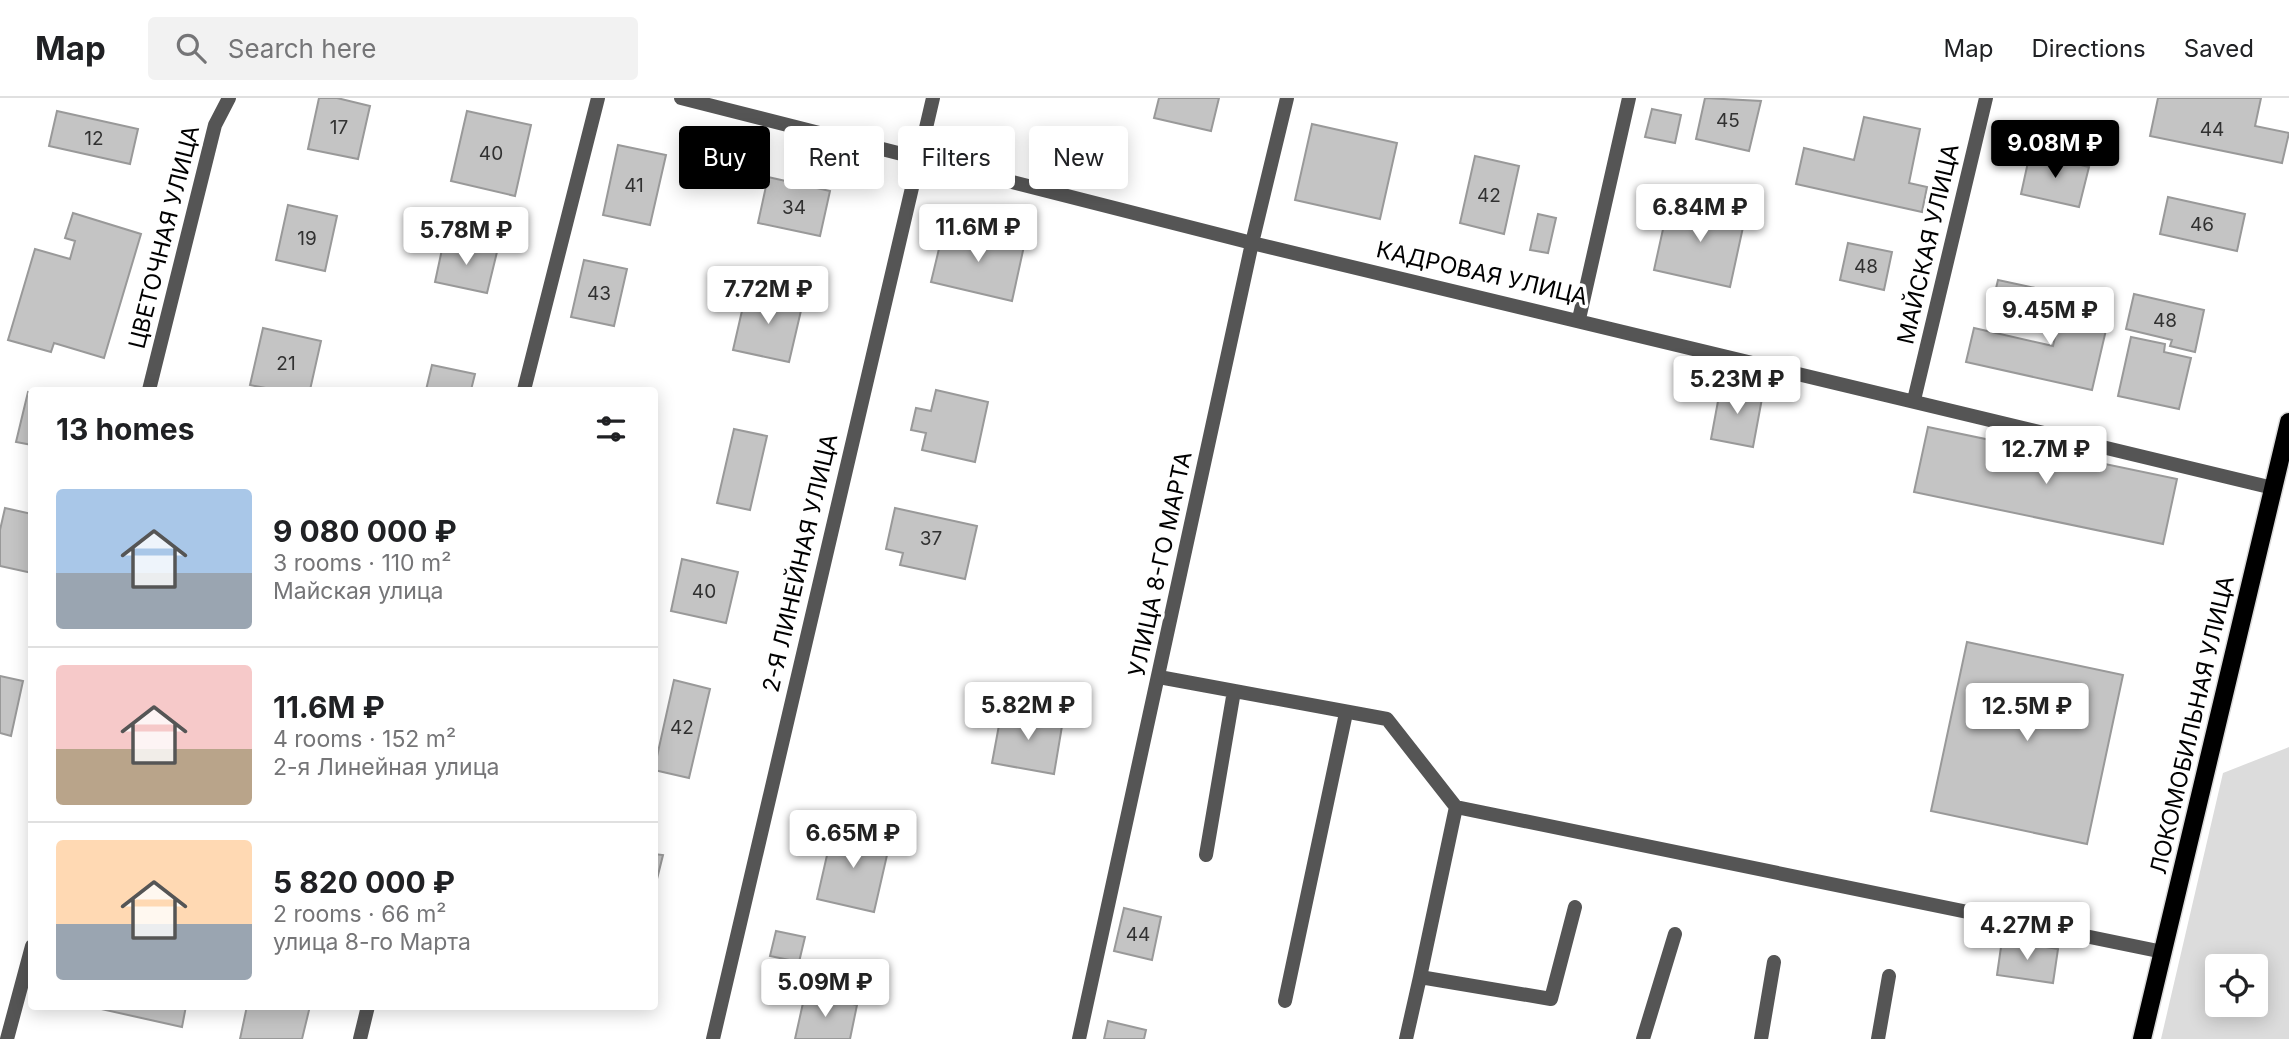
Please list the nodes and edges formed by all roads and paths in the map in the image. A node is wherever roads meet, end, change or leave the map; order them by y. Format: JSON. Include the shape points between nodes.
{"nodes":[{"id":1,"x":229,"y":98,"type":"edge"},
{"id":2,"x":598,"y":98,"type":"edge"},
{"id":3,"x":681,"y":98,"type":"edge"},
{"id":4,"x":933,"y":98,"type":"edge"},
{"id":5,"x":1287,"y":98,"type":"edge"},
{"id":6,"x":1629,"y":98,"type":"edge"},
{"id":7,"x":1986,"y":98,"type":"edge"},
{"id":8,"x":926,"y":126,"type":"edge"},
{"id":9,"x":898,"y":151,"type":"edge"},
{"id":10,"x":1015,"y":181,"type":"edge"},
{"id":11,"x":911,"y":189,"type":"edge"},
{"id":12,"x":1252,"y":243,"type":"junction"},
{"id":13,"x":1578,"y":319,"type":"junction"},
{"id":14,"x":150,"y":387,"type":"edge"},
{"id":15,"x":525,"y":387,"type":"edge"},
{"id":16,"x":1914,"y":400,"type":"junction"},
{"id":17,"x":2289,"y":422,"type":"edge"},
{"id":18,"x":2273,"y":488,"type":"junction"},
{"id":19,"x":1159,"y":677,"type":"junction"},
{"id":20,"x":1234,"y":691,"type":"junction"},
{"id":21,"x":1346,"y":713,"type":"junction"},
{"id":22,"x":1456,"y":807,"type":"junction"},
{"id":23,"x":1206,"y":855,"type":"dead end"},
{"id":24,"x":1575,"y":907,"type":"dead end"},
{"id":25,"x":1675,"y":934,"type":"dead end"},
{"id":26,"x":2163,"y":951,"type":"junction"},
{"id":27,"x":28,"y":961,"type":"edge"},
{"id":28,"x":1774,"y":962,"type":"dead end"},
{"id":29,"x":1889,"y":976,"type":"dead end"},
{"id":30,"x":1420,"y":977,"type":"junction"},
{"id":31,"x":1285,"y":1001,"type":"dead end"},
{"id":32,"x":367,"y":1010,"type":"edge"},
{"id":33,"x":7,"y":1039,"type":"edge"},
{"id":34,"x":360,"y":1039,"type":"edge"},
{"id":35,"x":713,"y":1039,"type":"edge"},
{"id":36,"x":1079,"y":1039,"type":"edge"},
{"id":37,"x":1406,"y":1039,"type":"edge"},
{"id":38,"x":1643,"y":1039,"type":"edge"},
{"id":39,"x":1761,"y":1039,"type":"edge"},
{"id":40,"x":1878,"y":1039,"type":"edge"},
{"id":41,"x":2142,"y":1039,"type":"edge"}],
"edges":[{"from":1,"to":14,"type":"street","name":"ЦВЕТОЧНАЯ УЛИЦА","via":[[215,125]]},
{"from":2,"to":15,"type":"street"},
{"from":3,"to":9,"type":"street","name":"КАДРОВАЯ УЛИЦА"},
{"from":4,"to":8,"type":"street","name":"2-Я ЛИНЕЙНАЯ УЛИЦА"},
{"from":5,"to":12,"type":"street","name":"УЛИЦА 8-ГО МАРТА"},
{"from":6,"to":13,"type":"street"},
{"from":7,"to":16,"type":"street","name":"МАЙСКАЯ УЛИЦА"},
{"from":10,"to":12,"type":"street","name":"КАДРОВАЯ УЛИЦА"},
{"from":11,"to":35,"type":"street","name":"2-Я ЛИНЕЙНАЯ УЛИЦА"},
{"from":12,"to":13,"type":"street","name":"КАДРОВАЯ УЛИЦА"},
{"from":12,"to":19,"type":"street","name":"УЛИЦА 8-ГО МАРТА"},
{"from":13,"to":16,"type":"street","name":"КАДРОВАЯ УЛИЦА"},
{"from":16,"to":18,"type":"street","name":"КАДРОВАЯ УЛИЦА"},
{"from":17,"to":18,"type":"main road","name":"ЛОКОМОБИЛЬНАЯ УЛИЦА"},
{"from":18,"to":26,"type":"main road","name":"ЛОКОМОБИЛЬНАЯ УЛИЦА"},
{"from":19,"to":20,"type":"street"},
{"from":19,"to":36,"type":"street","name":"УЛИЦА 8-ГО МАРТА"},
{"from":20,"to":21,"type":"street"},
{"from":20,"to":23,"type":"street"},
{"from":21,"to":22,"type":"street","via":[[1387,719]]},
{"from":21,"to":31,"type":"street"},
{"from":22,"to":26,"type":"street"},
{"from":22,"to":30,"type":"street"},
{"from":24,"to":30,"type":"street","via":[[1551,999]]},
{"from":25,"to":38,"type":"street"},
{"from":26,"to":41,"type":"main road","name":"ЛОКОМОБИЛЬНАЯ УЛИЦА"},
{"from":27,"to":33,"type":"street"},
{"from":28,"to":39,"type":"street"},
{"from":29,"to":40,"type":"street"},
{"from":30,"to":37,"type":"street"},
{"from":32,"to":34,"type":"street"}]}
